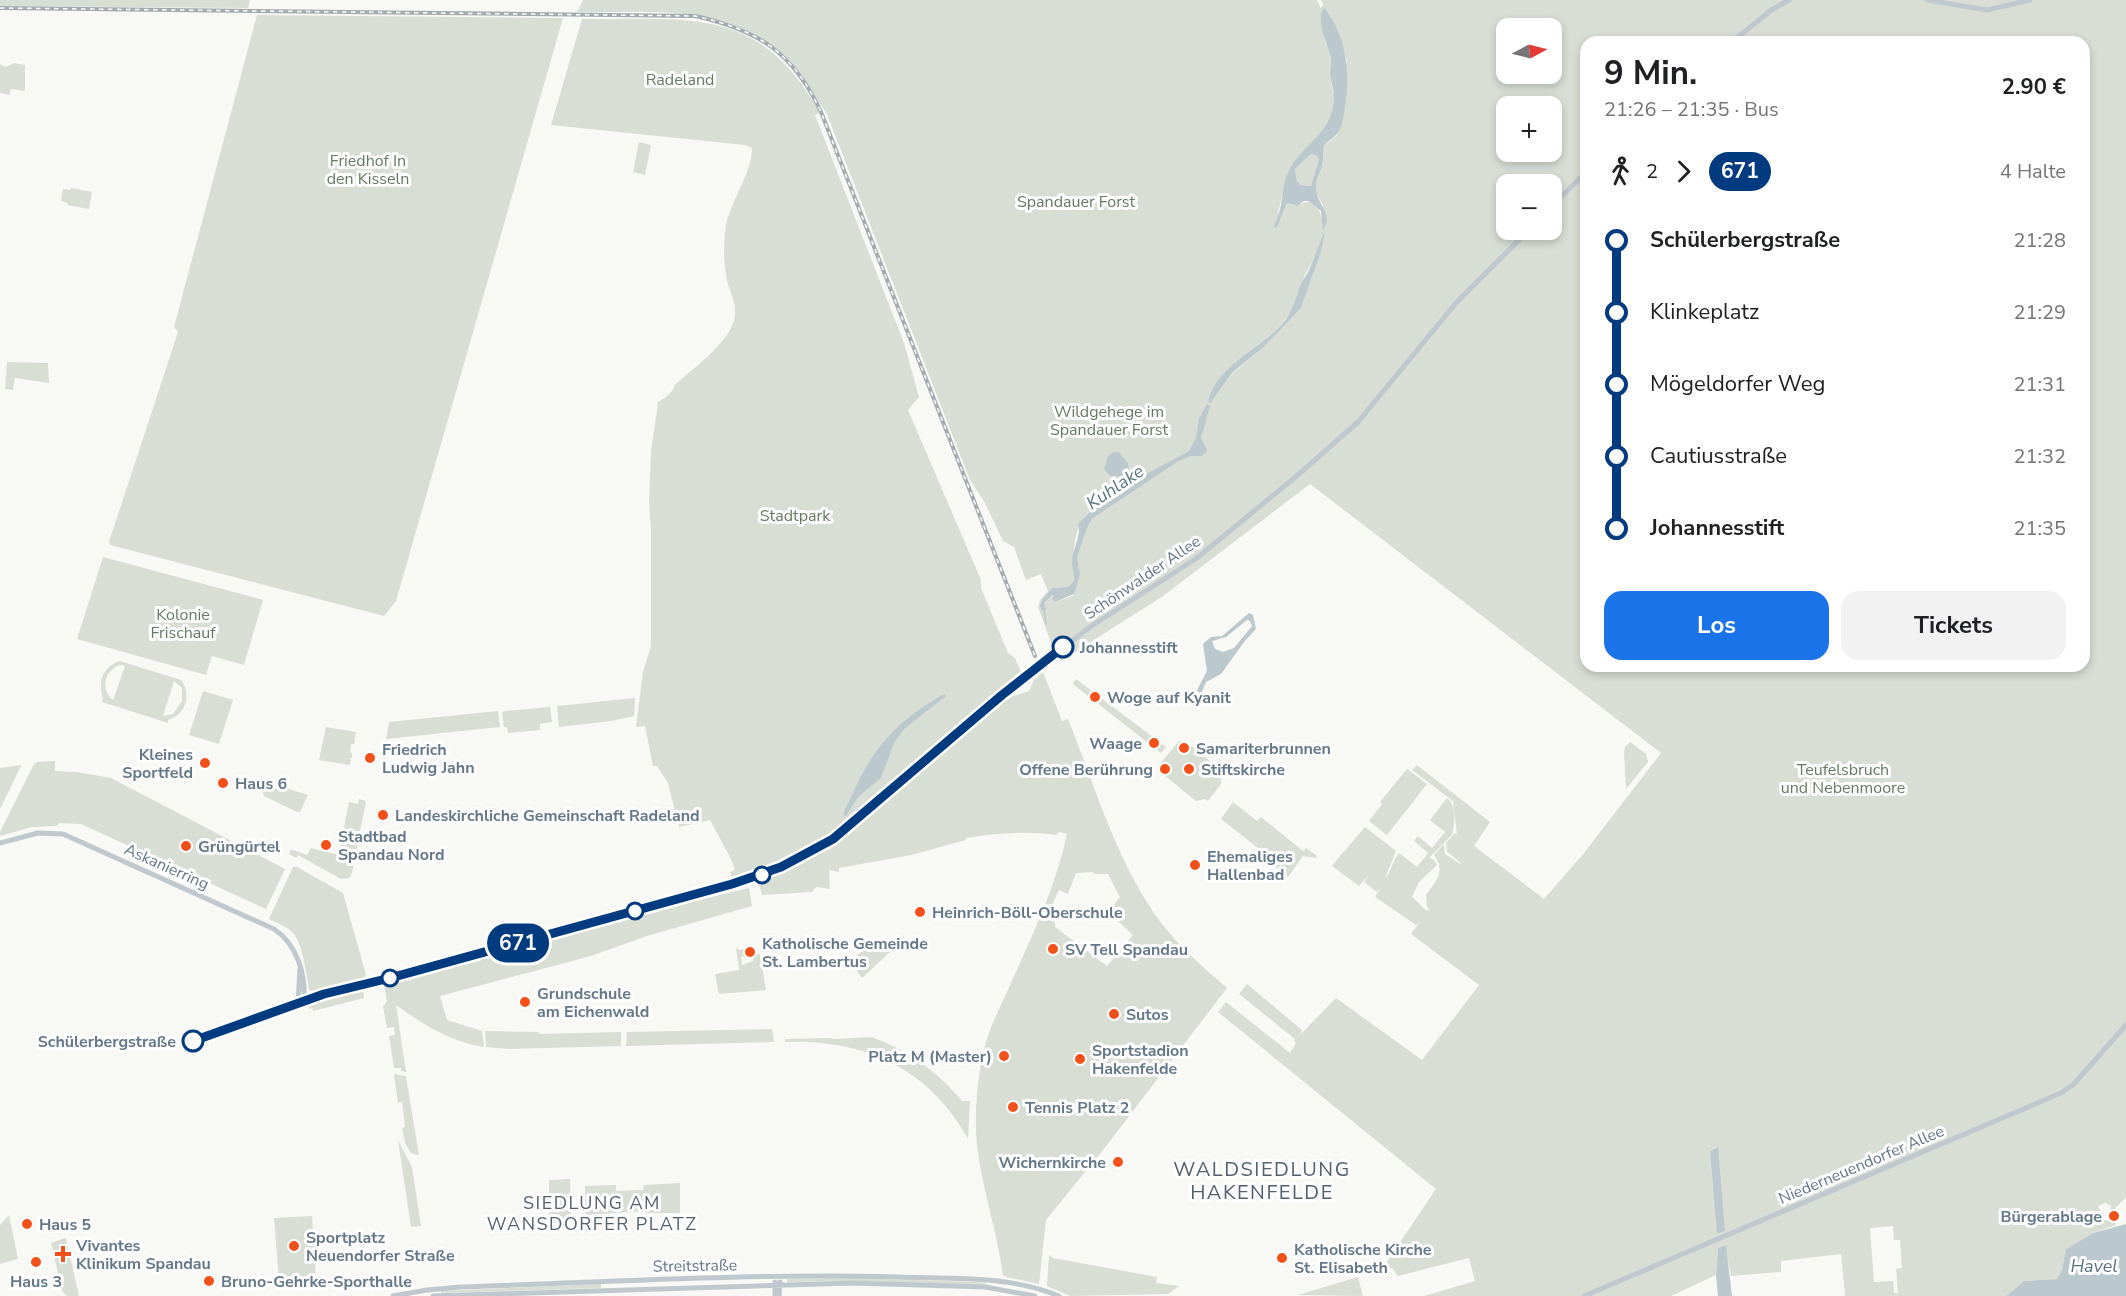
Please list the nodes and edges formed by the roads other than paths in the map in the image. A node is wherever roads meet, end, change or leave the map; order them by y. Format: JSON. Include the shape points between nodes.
{"nodes":[{"id":1,"x":1789,"y":0,"type":"edge"},
{"id":2,"x":1927,"y":0,"type":"edge"},
{"id":3,"x":2030,"y":0,"type":"edge"},
{"id":4,"x":1740,"y":36,"type":"edge"},
{"id":5,"x":1580,"y":178,"type":"edge"},
{"id":6,"x":1562,"y":196,"type":"edge"},
{"id":7,"x":1519,"y":240,"type":"edge"},
{"id":8,"x":0,"y":843,"type":"edge"},
{"id":9,"x":301,"y":1002,"type":"joint"},
{"id":10,"x":2126,"y":1025,"type":"edge"},
{"id":11,"x":778,"y":1277,"type":"junction"},
{"id":12,"x":778,"y":1284,"type":"junction"},
{"id":13,"x":393,"y":1296,"type":"edge"},
{"id":14,"x":433,"y":1296,"type":"edge"},
{"id":15,"x":777,"y":1296,"type":"edge"},
{"id":16,"x":1035,"y":1296,"type":"edge"},
{"id":17,"x":1059,"y":1296,"type":"edge"},
{"id":18,"x":1584,"y":1296,"type":"edge"}],
"edges":[{"from":1,"to":4,"type":"main road"},
{"from":2,"to":3,"type":"main road","via":[[1987,10]]},
{"from":5,"to":6,"type":"main road"},
{"from":7,"to":9,"type":"main road","name":"Schönwalder Allee","via":[[1456,303],[1374,404],[1329,449],[1197,558],[1090,627],[1027,675],[833,839],[747,880]]},
{"from":8,"to":9,"type":"main road","name":"Askanierring","via":[[44,832],[73,838],[274,929],[291,946],[300,969],[304,987]]},
{"from":10,"to":18,"type":"main road","name":"Niederneuendorfer Allee","via":[[2061,1094]]},
{"from":11,"to":12,"type":"main road"},
{"from":11,"to":13,"type":"main road","name":"Streitstraße","via":[[461,1287]]},
{"from":11,"to":17,"type":"main road","name":"Streitstraße","via":[[998,1282]]},
{"from":12,"to":14,"type":"main road","name":"Streitstraße"},
{"from":12,"to":15,"type":"main road"},
{"from":12,"to":16,"type":"main road","name":"Streitstraße","via":[[998,1289]]}]}
